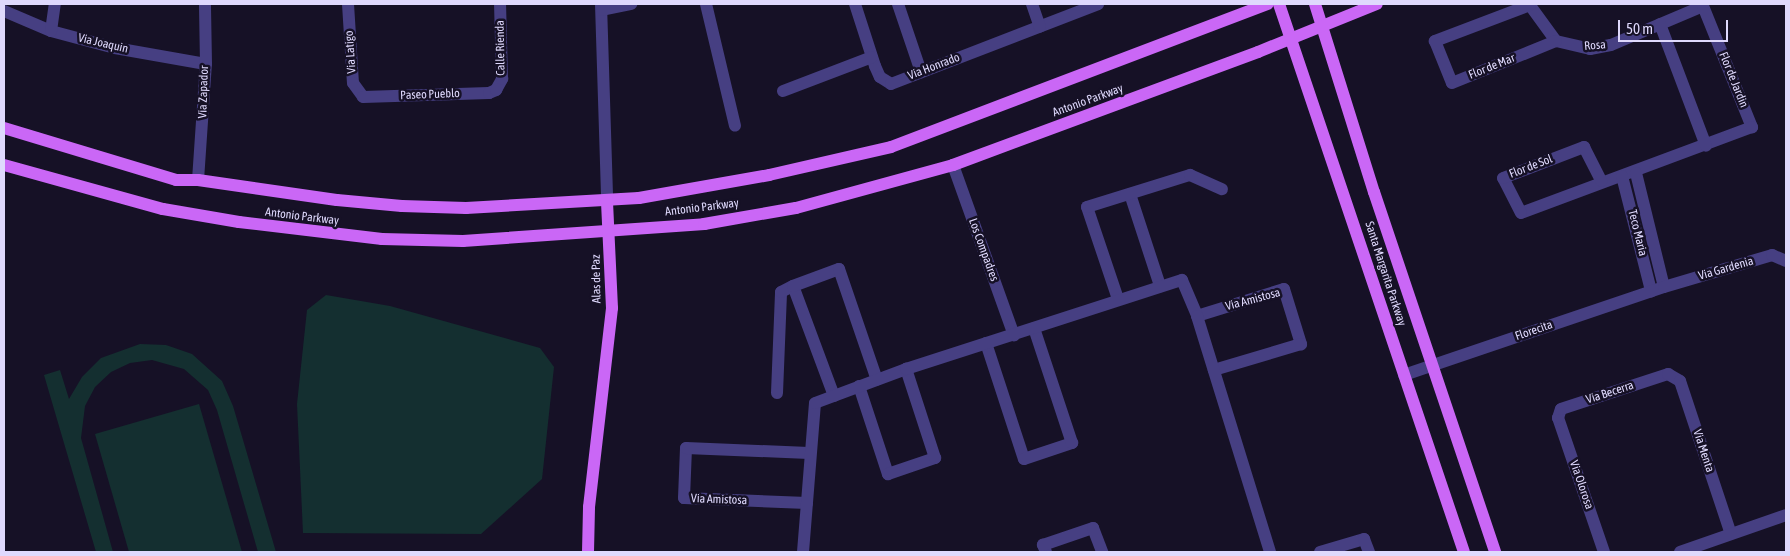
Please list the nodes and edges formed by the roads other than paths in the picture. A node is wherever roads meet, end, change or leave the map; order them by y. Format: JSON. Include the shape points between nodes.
{"nodes":[{"id":1,"x":55,"y":4,"type":"edge"},
{"id":2,"x":205,"y":4,"type":"edge"},
{"id":3,"x":348,"y":4,"type":"edge"},
{"id":4,"x":500,"y":4,"type":"edge"},
{"id":5,"x":631,"y":4,"type":"edge"},
{"id":6,"x":706,"y":4,"type":"edge"},
{"id":7,"x":855,"y":4,"type":"edge"},
{"id":8,"x":898,"y":4,"type":"edge"},
{"id":9,"x":1032,"y":4,"type":"edge"},
{"id":10,"x":1098,"y":4,"type":"edge"},
{"id":11,"x":1268,"y":4,"type":"edge"},
{"id":12,"x":1279,"y":4,"type":"edge"},
{"id":13,"x":1315,"y":4,"type":"edge"},
{"id":14,"x":1377,"y":4,"type":"edge"},
{"id":15,"x":1530,"y":4,"type":"edge"},
{"id":16,"x":1704,"y":6,"type":"joint"},
{"id":17,"x":602,"y":7,"type":"edge"},
{"id":18,"x":4,"y":12,"type":"edge"},
{"id":19,"x":1660,"y":24,"type":"junction"},
{"id":20,"x":1323,"y":26,"type":"junction"},
{"id":21,"x":1040,"y":27,"type":"junction"},
{"id":22,"x":51,"y":31,"type":"junction"},
{"id":23,"x":1292,"y":39,"type":"junction"},
{"id":24,"x":1556,"y":41,"type":"junction"},
{"id":25,"x":872,"y":57,"type":"junction"},
{"id":26,"x":206,"y":64,"type":"junction"},
{"id":27,"x":921,"y":72,"type":"junction"},
{"id":28,"x":496,"y":90,"type":"joint"},
{"id":29,"x":783,"y":91,"type":"dead end"},
{"id":30,"x":363,"y":97,"type":"joint"},
{"id":31,"x":735,"y":126,"type":"dead end"},
{"id":32,"x":1752,"y":127,"type":"joint"},
{"id":33,"x":4,"y":128,"type":"edge"},
{"id":34,"x":1706,"y":146,"type":"junction"},
{"id":35,"x":4,"y":165,"type":"edge"},
{"id":36,"x":953,"y":165,"type":"junction"},
{"id":37,"x":1636,"y":173,"type":"junction"},
{"id":38,"x":1622,"y":176,"type":"junction"},
{"id":39,"x":198,"y":180,"type":"junction"},
{"id":40,"x":1601,"y":181,"type":"junction"},
{"id":41,"x":1222,"y":189,"type":"dead end"},
{"id":42,"x":1130,"y":194,"type":"junction"},
{"id":43,"x":607,"y":200,"type":"junction"},
{"id":44,"x":609,"y":232,"type":"junction"},
{"id":45,"x":1786,"y":261,"type":"edge"},
{"id":46,"x":793,"y":286,"type":"junction"},
{"id":47,"x":1160,"y":286,"type":"junction"},
{"id":48,"x":1664,"y":287,"type":"junction"},
{"id":49,"x":1651,"y":291,"type":"junction"},
{"id":50,"x":1118,"y":299,"type":"junction"},
{"id":51,"x":1197,"y":316,"type":"junction"},
{"id":52,"x":1034,"y":328,"type":"junction"},
{"id":53,"x":1014,"y":334,"type":"junction"},
{"id":54,"x":986,"y":343,"type":"junction"},
{"id":55,"x":1432,"y":366,"type":"junction"},
{"id":56,"x":906,"y":369,"type":"junction"},
{"id":57,"x":1214,"y":370,"type":"junction"},
{"id":58,"x":1668,"y":374,"type":"joint"},
{"id":59,"x":1404,"y":375,"type":"junction"},
{"id":60,"x":877,"y":380,"type":"junction"},
{"id":61,"x":859,"y":386,"type":"junction"},
{"id":62,"x":777,"y":393,"type":"dead end"},
{"id":63,"x":834,"y":396,"type":"junction"},
{"id":64,"x":1558,"y":418,"type":"joint"},
{"id":65,"x":809,"y":453,"type":"junction"},
{"id":66,"x":807,"y":503,"type":"junction"},
{"id":67,"x":1786,"y":515,"type":"edge"},
{"id":68,"x":1731,"y":534,"type":"junction"},
{"id":69,"x":588,"y":552,"type":"edge"},
{"id":70,"x":803,"y":552,"type":"edge"},
{"id":71,"x":1046,"y":552,"type":"edge"},
{"id":72,"x":1102,"y":552,"type":"edge"},
{"id":73,"x":1270,"y":552,"type":"edge"},
{"id":74,"x":1320,"y":552,"type":"edge"},
{"id":75,"x":1369,"y":552,"type":"edge"},
{"id":76,"x":1464,"y":552,"type":"edge"},
{"id":77,"x":1495,"y":552,"type":"edge"},
{"id":78,"x":1604,"y":552,"type":"edge"},
{"id":79,"x":1680,"y":552,"type":"edge"}],
"edges":[{"from":1,"to":22,"type":"street"},
{"from":2,"to":26,"type":"street","name":"Via Zapador"},
{"from":3,"to":30,"type":"street","name":"Via Latigo","via":[[353,83]]},
{"from":4,"to":28,"type":"street","name":"Calle Rienda","via":[[502,79]]},
{"from":5,"to":17,"type":"street"},
{"from":6,"to":31,"type":"street"},
{"from":7,"to":25,"type":"street"},
{"from":8,"to":27,"type":"street"},
{"from":9,"to":21,"type":"street"},
{"from":10,"to":21,"type":"street","name":"Via Honrado"},
{"from":11,"to":43,"type":"main road","name":"Antonio Parkway","via":[[891,147],[700,189]]},
{"from":12,"to":23,"type":"main road","name":"Santa Margarita Parkway"},
{"from":13,"to":20,"type":"main road","name":"Santa Margarita Parkway"},
{"from":14,"to":20,"type":"main road","name":"Antonio Parkway"},
{"from":15,"to":24,"type":"street"},
{"from":15,"to":24,"type":"street","name":"Flor de Mar","via":[[1435,42],[1452,83]]},
{"from":16,"to":19,"type":"street","name":"Rosa"},
{"from":16,"to":32,"type":"street","name":"Flor de Jardin"},
{"from":17,"to":43,"type":"street","name":"Alas de Paz"},
{"from":18,"to":22,"type":"street","name":"Via Joaquin"},
{"from":19,"to":24,"type":"street","name":"Rosa","via":[[1611,45],[1590,49]]},
{"from":19,"to":34,"type":"street"},
{"from":20,"to":23,"type":"main road","name":"Antonio Parkway"},
{"from":20,"to":55,"type":"main road","name":"Santa Margarita Parkway"},
{"from":21,"to":27,"type":"street","name":"Via Honrado"},
{"from":22,"to":26,"type":"street","name":"Via Joaquin","via":[[115,48]]},
{"from":23,"to":36,"type":"main road","name":"Antonio Parkway"},
{"from":23,"to":59,"type":"main road","name":"Santa Margarita Parkway"},
{"from":25,"to":27,"type":"street","name":"Via Honrado","via":[[880,78],[891,84]]},
{"from":25,"to":29,"type":"street"},
{"from":26,"to":39,"type":"street","name":"Via Zapador"},
{"from":28,"to":30,"type":"street","name":"Paseo Pueblo"},
{"from":32,"to":34,"type":"street","name":"Flor de Sol"},
{"from":33,"to":39,"type":"main road","name":"Antonio Parkway","via":[[176,180]]},
{"from":34,"to":37,"type":"street","name":"Flor de Sol"},
{"from":35,"to":44,"type":"main road","name":"Antonio Parkway","via":[[163,209],[309,232],[382,239],[463,241]]},
{"from":36,"to":44,"type":"main road","name":"Antonio Parkway","via":[[796,208],[704,224]]},
{"from":36,"to":53,"type":"street","name":"Los Compadres"},
{"from":37,"to":38,"type":"street","name":"Flor de Sol"},
{"from":37,"to":48,"type":"street","name":"Teco Maria"},
{"from":38,"to":40,"type":"street","name":"Flor de Sol"},
{"from":38,"to":49,"type":"street","name":"Teco Maria"},
{"from":39,"to":43,"type":"main road","name":"Antonio Parkway","via":[[402,206],[500,207]]},
{"from":40,"to":40,"type":"street","name":"Flor de Sol","via":[[1584,147],[1503,178],[1521,213]]},
{"from":41,"to":42,"type":"street","via":[[1190,175]]},
{"from":42,"to":47,"type":"street"},
{"from":42,"to":50,"type":"street","via":[[1087,207]]},
{"from":43,"to":44,"type":"main road","name":"Alas de Paz"},
{"from":44,"to":69,"type":"main road","name":"Alas de Paz","via":[[612,308]]},
{"from":45,"to":48,"type":"street","name":"Via Gardenia","via":[[1772,255]]},
{"from":46,"to":60,"type":"street","via":[[839,269]]},
{"from":46,"to":62,"type":"street","via":[[781,292]]},
{"from":46,"to":63,"type":"street"},
{"from":47,"to":50,"type":"street"},
{"from":47,"to":51,"type":"street","via":[[1182,280]]},
{"from":48,"to":49,"type":"street","name":"Florecita"},
{"from":49,"to":55,"type":"street","name":"Florecita"},
{"from":50,"to":52,"type":"street"},
{"from":51,"to":57,"type":"street"},
{"from":51,"to":57,"type":"street","name":"Via Amistosa","via":[[1284,289],[1287,298],[1301,344]]},
{"from":52,"to":53,"type":"street"},
{"from":52,"to":54,"type":"street","via":[[1072,443],[1024,458]]},
{"from":53,"to":54,"type":"street"},
{"from":54,"to":56,"type":"street"},
{"from":55,"to":59,"type":"street","name":"Florecita"},
{"from":55,"to":77,"type":"main road","name":"Santa Margarita Parkway"},
{"from":56,"to":60,"type":"street"},
{"from":56,"to":61,"type":"street","via":[[935,458],[888,474]]},
{"from":57,"to":73,"type":"street"},
{"from":58,"to":64,"type":"street","name":"Via Becerra","via":[[1562,409]]},
{"from":58,"to":68,"type":"street","name":"Via Menta","via":[[1680,381]]},
{"from":59,"to":76,"type":"main road","name":"Santa Margarita Parkway"},
{"from":60,"to":61,"type":"street"},
{"from":61,"to":63,"type":"street"},
{"from":63,"to":65,"type":"street","via":[[815,403]]},
{"from":64,"to":78,"type":"street","name":"Via Olorosa"},
{"from":65,"to":66,"type":"street"},
{"from":65,"to":66,"type":"street","name":"Via Amistosa","via":[[686,448],[684,498]]},
{"from":66,"to":70,"type":"street"},
{"from":67,"to":68,"type":"street"},
{"from":68,"to":79,"type":"street"},
{"from":71,"to":72,"type":"street","via":[[1043,545],[1093,528]]},
{"from":74,"to":75,"type":"street","via":[[1364,539]]}]}
